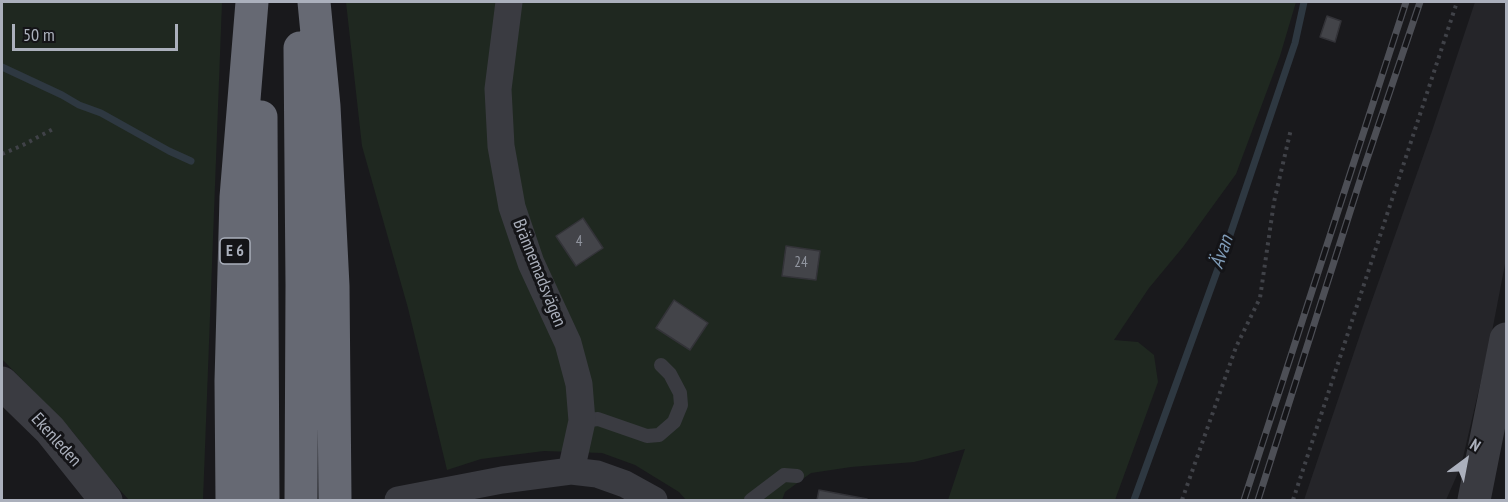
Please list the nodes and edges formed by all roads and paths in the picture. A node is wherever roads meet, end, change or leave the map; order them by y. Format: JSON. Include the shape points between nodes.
{"nodes":[{"id":1,"x":252,"y":2,"type":"edge"},
{"id":2,"x":259,"y":2,"type":"edge"},
{"id":3,"x":300,"y":2,"type":"edge"},
{"id":4,"x":314,"y":2,"type":"edge"},
{"id":5,"x":509,"y":2,"type":"edge"},
{"id":6,"x":1457,"y":2,"type":"edge"},
{"id":7,"x":55,"y":128,"type":"dead end"},
{"id":8,"x":1291,"y":129,"type":"dead end"},
{"id":9,"x":2,"y":154,"type":"edge"},
{"id":10,"x":1506,"y":339,"type":"edge"},
{"id":11,"x":661,"y":365,"type":"dead end"},
{"id":12,"x":2,"y":383,"type":"edge"},
{"id":13,"x":582,"y":421,"type":"junction"},
{"id":14,"x":571,"y":471,"type":"junction"},
{"id":15,"x":796,"y":476,"type":"dead end"},
{"id":16,"x":106,"y":501,"type":"edge"},
{"id":17,"x":232,"y":501,"type":"edge"},
{"id":18,"x":264,"y":501,"type":"edge"},
{"id":19,"x":301,"y":501,"type":"edge"},
{"id":20,"x":334,"y":501,"type":"edge"},
{"id":21,"x":398,"y":501,"type":"edge"},
{"id":22,"x":654,"y":501,"type":"edge"},
{"id":23,"x":751,"y":501,"type":"edge"},
{"id":24,"x":1182,"y":501,"type":"edge"},
{"id":25,"x":1293,"y":501,"type":"edge"},
{"id":26,"x":1474,"y":501,"type":"edge"}],
"edges":[{"from":1,"to":17,"type":"highway","number":"E 6","via":[[236,196]]},
{"from":2,"to":18,"type":"highway","number":"E 6"},
{"from":3,"to":19,"type":"highway"},
{"from":4,"to":20,"type":"highway","via":[[324,106],[333,286]]},
{"from":5,"to":13,"type":"street","name":"Brännemadsvägen","via":[[498,88],[501,146],[512,207],[531,263],[568,344],[579,384]]},
{"from":6,"to":25,"type":"path"},
{"from":7,"to":9,"type":"path"},
{"from":8,"to":24,"type":"path","via":[[1274,202],[1260,298],[1236,347]]},
{"from":10,"to":26,"type":"street"},
{"from":11,"to":13,"type":"lane","via":[[680,393],[681,405],[674,422],[659,435],[647,436],[598,419]]},
{"from":12,"to":16,"type":"street","name":"Ekenleden","via":[[50,429]]},
{"from":13,"to":14,"type":"street","name":"Brännemadsvägen"},
{"from":14,"to":21,"type":"street"},
{"from":14,"to":22,"type":"street","via":[[606,477]]},
{"from":15,"to":23,"type":"lane","via":[[784,475]]}]}
